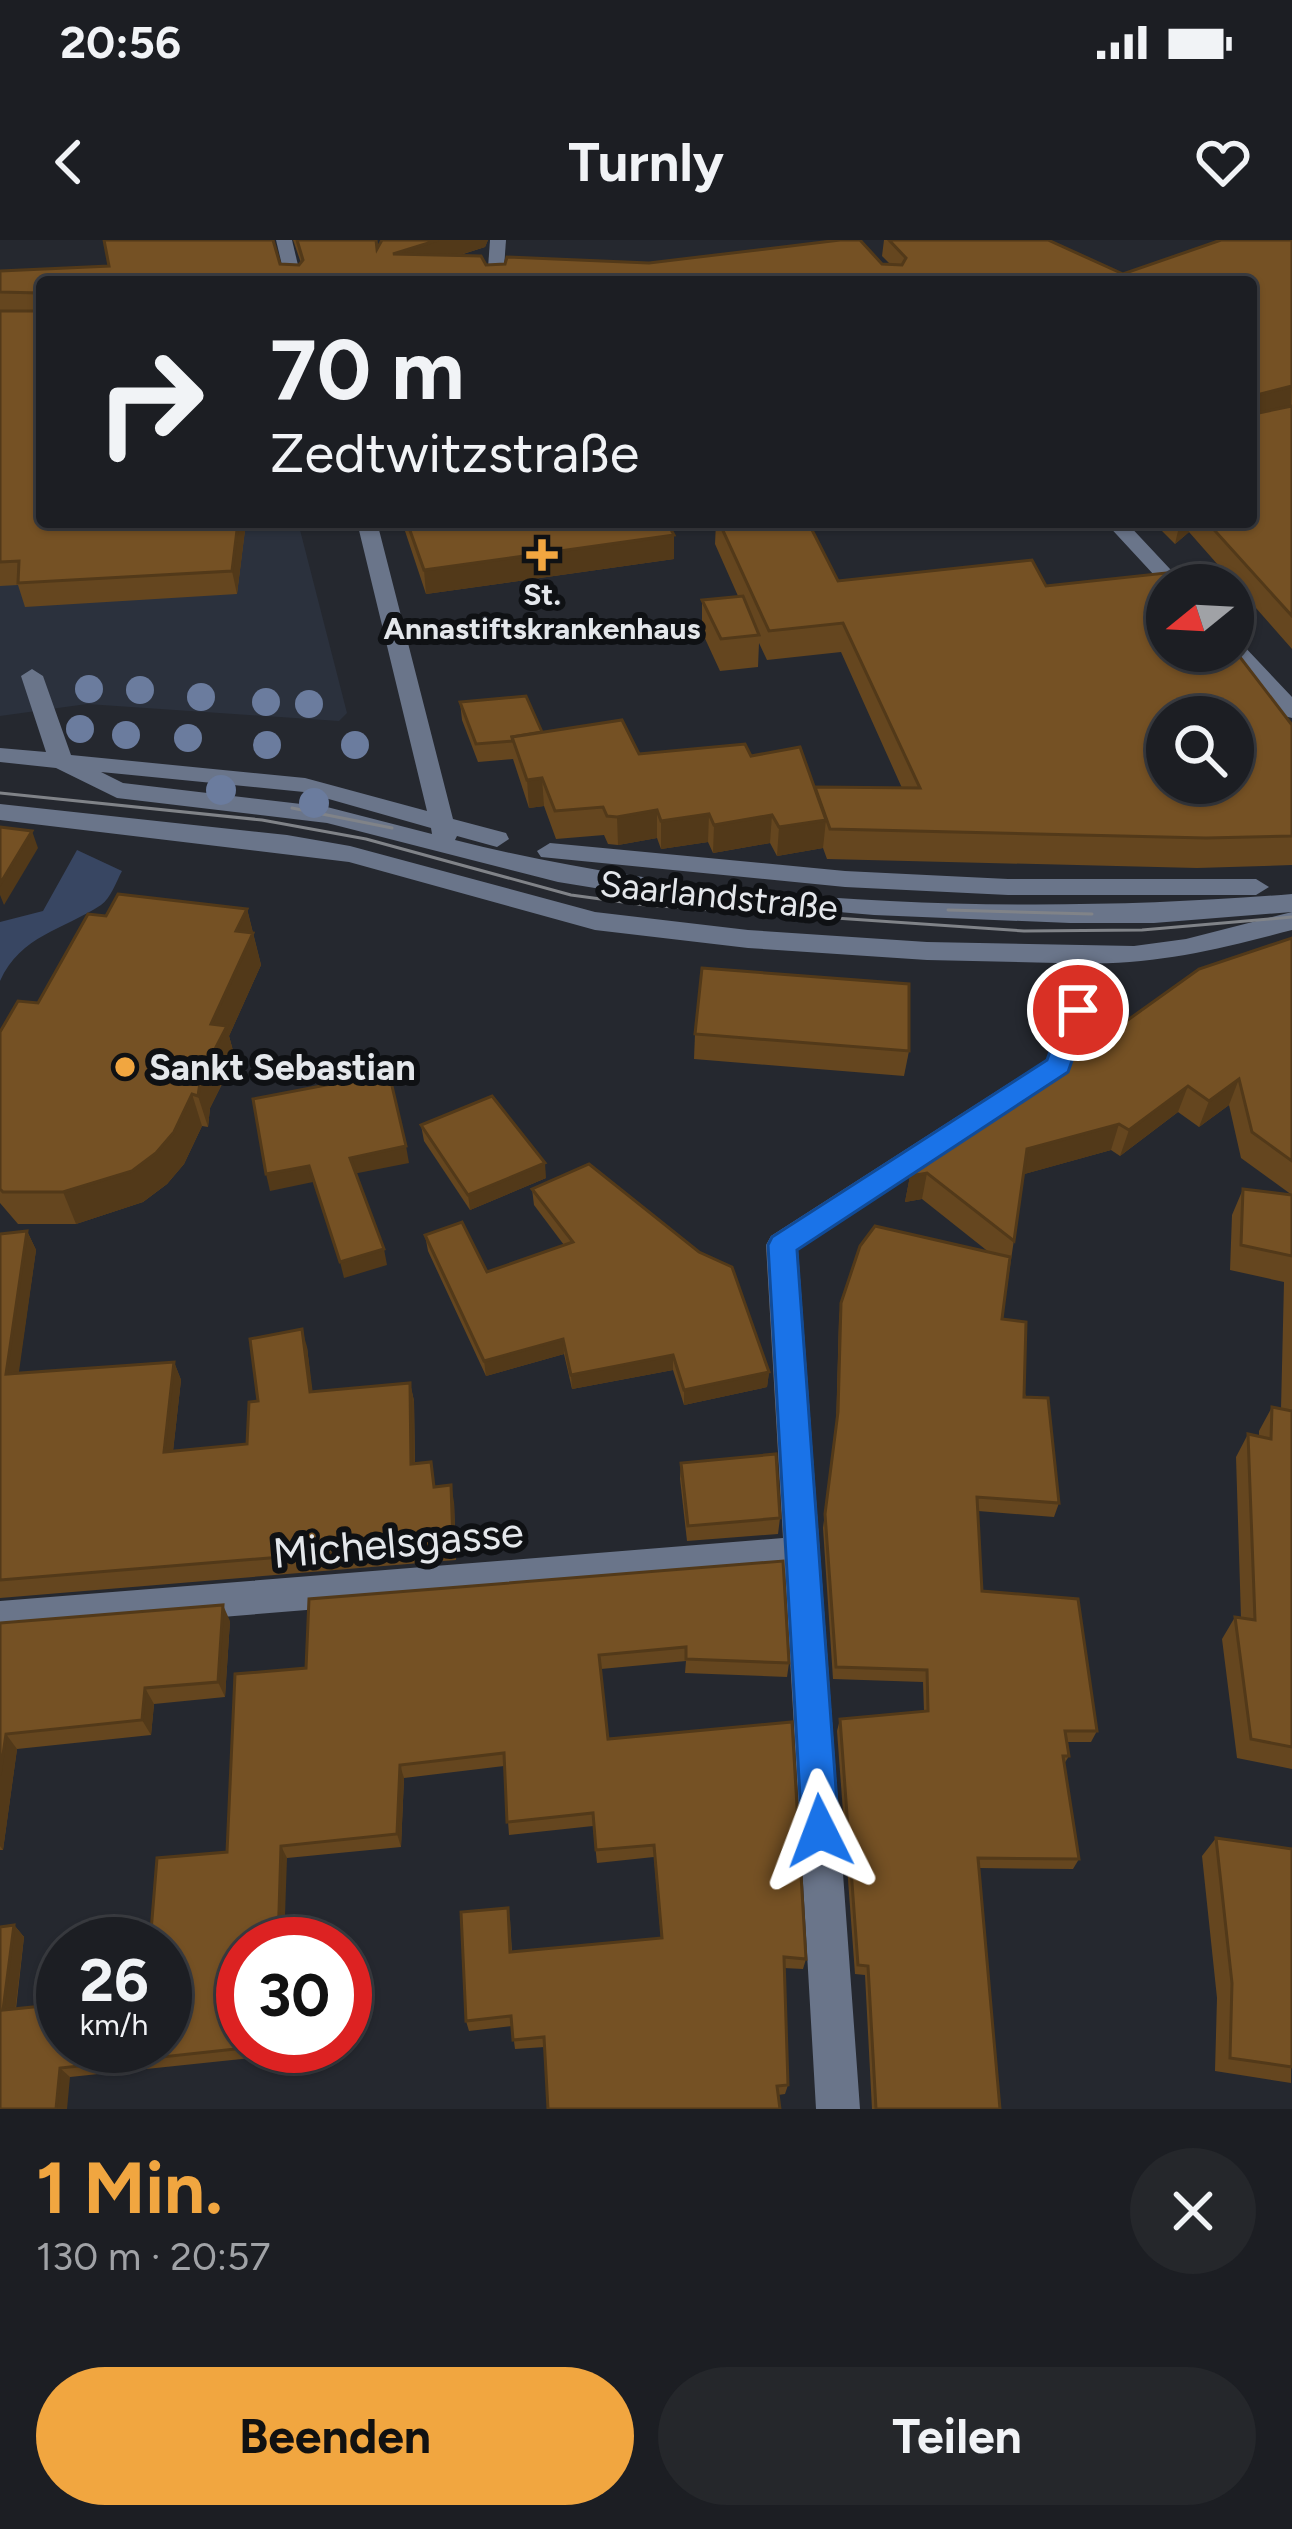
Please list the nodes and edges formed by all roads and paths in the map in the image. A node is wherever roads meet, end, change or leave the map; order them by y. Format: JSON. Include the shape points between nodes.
{"nodes":[{"id":1,"x":284,"y":240,"type":"edge"},
{"id":2,"x":498,"y":240,"type":"edge"},
{"id":3,"x":293,"y":276,"type":"edge"},
{"id":4,"x":495,"y":276,"type":"edge"},
{"id":5,"x":369,"y":528,"type":"edge"},
{"id":6,"x":1121,"y":528,"type":"edge"},
{"id":7,"x":1154,"y":564,"type":"edge"},
{"id":8,"x":1254,"y":670,"type":"edge"},
{"id":9,"x":32,"y":676,"type":"dead end"},
{"id":10,"x":1292,"y":711,"type":"edge"},
{"id":11,"x":0,"y":755,"type":"edge"},
{"id":12,"x":61,"y":761,"type":"junction"},
{"id":13,"x":0,"y":812,"type":"edge"},
{"id":14,"x":454,"y":857,"type":"junction"},
{"id":15,"x":1292,"y":886,"type":"edge"},
{"id":16,"x":1292,"y":904,"type":"edge"},
{"id":17,"x":1292,"y":919,"type":"edge"},
{"id":18,"x":1069,"y":956,"type":"junction"},
{"id":19,"x":803,"y":1553,"type":"junction"},
{"id":20,"x":0,"y":1618,"type":"edge"},
{"id":21,"x":838,"y":2109,"type":"edge"}],
"edges":[{"from":1,"to":3,"type":"street"},
{"from":2,"to":4,"type":"street"},
{"from":5,"to":14,"type":"street"},
{"from":6,"to":7,"type":"street"},
{"from":8,"to":10,"type":"street"},
{"from":9,"to":12,"type":"street"},
{"from":11,"to":12,"type":"street"},
{"from":12,"to":14,"type":"street","via":[[117,790],[328,815]]},
{"from":13,"to":14,"type":"street","via":[[350,854]]},
{"from":14,"to":15,"type":"street","name":"Saarlandstraße","via":[[584,857],[1009,887]]},
{"from":14,"to":16,"type":"street","via":[[619,885],[796,901],[1111,915]]},
{"from":14,"to":17,"type":"street","via":[[645,905],[1003,930]]},
{"from":14,"to":18,"type":"street","name":"Saarlandstraße","via":[[595,921]]},
{"from":17,"to":18,"type":"street","name":"Saarlandstraße","via":[[1155,954]]},
{"from":18,"to":19,"type":"street","via":[[1078,1010],[1058,1065],[782,1245]]},
{"from":19,"to":20,"type":"street","name":"Michelsgasse"},
{"from":19,"to":21,"type":"street"}]}
